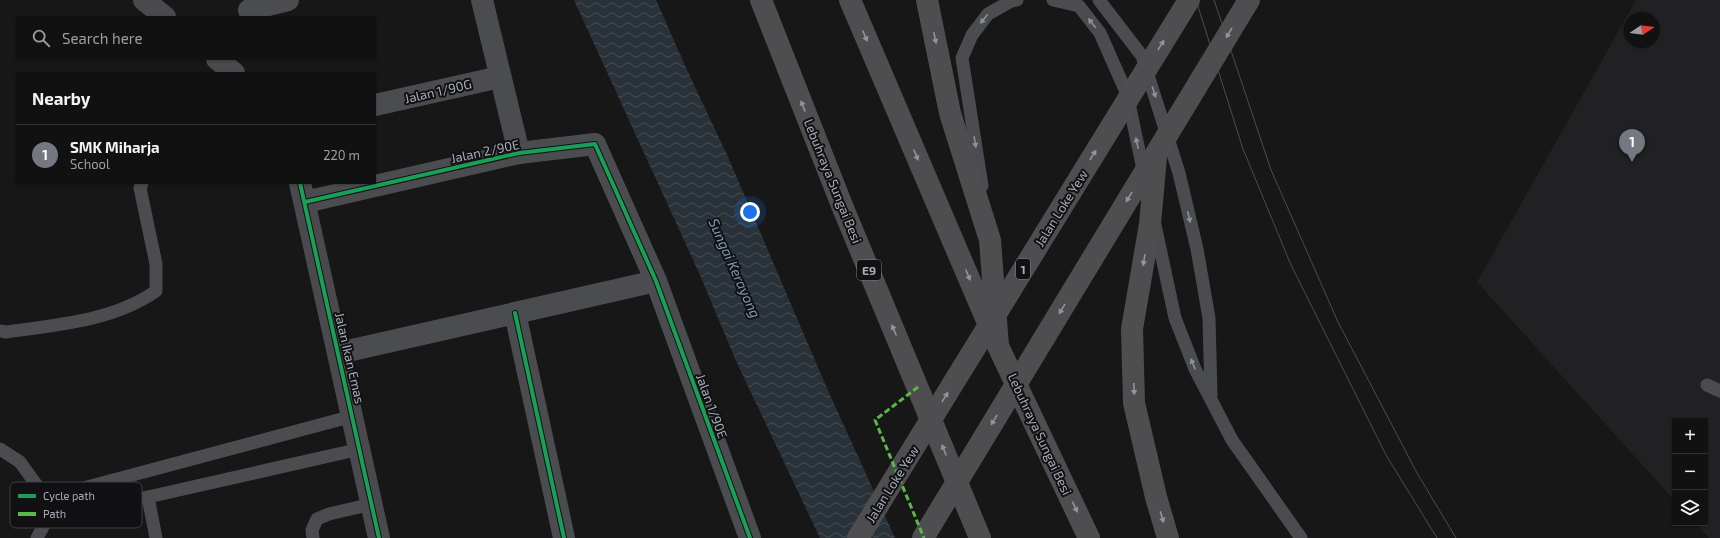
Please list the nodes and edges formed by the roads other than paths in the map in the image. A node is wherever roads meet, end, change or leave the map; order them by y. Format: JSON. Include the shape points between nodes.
{"nodes":[{"id":1,"x":144,"y":0,"type":"edge"},
{"id":2,"x":288,"y":0,"type":"edge"},
{"id":3,"x":482,"y":0,"type":"edge"},
{"id":4,"x":761,"y":0,"type":"edge"},
{"id":5,"x":850,"y":0,"type":"edge"},
{"id":6,"x":927,"y":0,"type":"edge"},
{"id":7,"x":1017,"y":0,"type":"edge"},
{"id":8,"x":1054,"y":0,"type":"edge"},
{"id":9,"x":1099,"y":0,"type":"edge"},
{"id":10,"x":1189,"y":0,"type":"edge"},
{"id":11,"x":1249,"y":0,"type":"edge"},
{"id":12,"x":249,"y":10,"type":"dead end"},
{"id":13,"x":164,"y":16,"type":"edge"},
{"id":14,"x":217,"y":60,"type":"edge"},
{"id":15,"x":233,"y":72,"type":"edge"},
{"id":16,"x":500,"y":77,"type":"junction"},
{"id":17,"x":376,"y":105,"type":"edge"},
{"id":18,"x":1157,"y":152,"type":"junction"},
{"id":19,"x":519,"y":153,"type":"junction"},
{"id":20,"x":376,"y":179,"type":"edge"},
{"id":21,"x":142,"y":184,"type":"edge"},
{"id":22,"x":352,"y":184,"type":"edge"},
{"id":23,"x":303,"y":193,"type":"edge"},
{"id":24,"x":990,"y":240,"type":"junction"},
{"id":25,"x":656,"y":281,"type":"junction"},
{"id":26,"x":515,"y":313,"type":"junction"},
{"id":27,"x":0,"y":331,"type":"edge"},
{"id":28,"x":998,"y":346,"type":"junction"},
{"id":29,"x":339,"y":353,"type":"junction"},
{"id":30,"x":1707,"y":385,"type":"dead end"},
{"id":31,"x":1720,"y":391,"type":"edge"},
{"id":32,"x":1211,"y":398,"type":"junction"},
{"id":33,"x":353,"y":416,"type":"junction"},
{"id":34,"x":0,"y":449,"type":"edge"},
{"id":35,"x":360,"y":449,"type":"junction"},
{"id":36,"x":34,"y":482,"type":"edge"},
{"id":37,"x":106,"y":482,"type":"edge"},
{"id":38,"x":148,"y":497,"type":"junction"},
{"id":39,"x":142,"y":498,"type":"edge"},
{"id":40,"x":372,"y":504,"type":"junction"},
{"id":41,"x":42,"y":528,"type":"edge"},
{"id":42,"x":37,"y":538,"type":"edge"},
{"id":43,"x":156,"y":538,"type":"edge"},
{"id":44,"x":313,"y":538,"type":"edge"},
{"id":45,"x":379,"y":538,"type":"edge"},
{"id":46,"x":564,"y":538,"type":"edge"},
{"id":47,"x":750,"y":538,"type":"edge"},
{"id":48,"x":858,"y":538,"type":"edge"},
{"id":49,"x":922,"y":538,"type":"edge"},
{"id":50,"x":980,"y":538,"type":"edge"},
{"id":51,"x":1089,"y":538,"type":"edge"},
{"id":52,"x":1168,"y":538,"type":"edge"},
{"id":53,"x":1301,"y":538,"type":"edge"}],
"edges":[{"from":1,"to":13,"type":"street"},
{"from":2,"to":12,"type":"street"},
{"from":3,"to":16,"type":"street"},
{"from":50,"to":4,"type":"highway","name":"Lebuhraya Sungai Besi","number":"E9","one_way":true,"via":[[843,208]]},
{"from":5,"to":28,"type":"highway","one_way":true},
{"from":6,"to":24,"type":"highway","name":"Lebuhraya Sungai Besi","one_way":true,"via":[[950,113]]},
{"from":7,"to":24,"type":"lane","one_way":true,"via":[[988,14],[972,35],[962,58]]},
{"from":32,"to":8,"type":"lane","one_way":true,"via":[[1175,318],[1127,94],[1100,34],[1079,6]]},
{"from":9,"to":32,"type":"lane","one_way":true,"via":[[1142,56],[1179,172],[1209,318]]},
{"from":48,"to":10,"type":"highway","name":"Jalan Loke Yew","number":"1","one_way":true,"bridge":true},
{"from":11,"to":18,"type":"highway","one_way":true,"bridge":true},
{"from":14,"to":15,"type":"street"},
{"from":16,"to":17,"type":"street","name":"Jalan 1/90G"},
{"from":16,"to":19,"type":"street"},
{"from":18,"to":49,"type":"highway","one_way":true,"bridge":true},
{"from":18,"to":52,"type":"highway","one_way":true,"bridge":true,"via":[[1150,224],[1132,329],[1134,403]]},
{"from":19,"to":20,"type":"street","name":"Jalan 2/90E"},
{"from":19,"to":25,"type":"street","name":"Jalan 2/90E","via":[[595,144]]},
{"from":21,"to":27,"type":"lane","via":[[140,188],[156,264],[156,291],[140,302],[117,311],[51,326]]},
{"from":22,"to":23,"type":"street","name":"Jalan 2/90E"},
{"from":23,"to":29,"type":"street","name":"Jalan Ikan Emas"},
{"from":24,"to":28,"type":"highway","name":"Lebuhraya Sungai Besi"},
{"from":25,"to":26,"type":"street"},
{"from":25,"to":47,"type":"street","name":"Jalan 1/90E"},
{"from":26,"to":29,"type":"street"},
{"from":26,"to":46,"type":"street"},
{"from":28,"to":51,"type":"highway","name":"Lebuhraya Sungai Besi","one_way":true},
{"from":29,"to":33,"type":"street","name":"Jalan Ikan Emas"},
{"from":30,"to":31,"type":"lane"},
{"from":32,"to":53,"type":"lane","via":[[1232,440]]},
{"from":33,"to":35,"type":"street","name":"Jalan Ikan Emas"},
{"from":33,"to":37,"type":"lane"},
{"from":34,"to":36,"type":"lane","via":[[20,462]]},
{"from":35,"to":38,"type":"lane"},
{"from":35,"to":40,"type":"street","name":"Jalan Ikan Emas"},
{"from":38,"to":39,"type":"lane"},
{"from":38,"to":43,"type":"lane"},
{"from":40,"to":44,"type":"lane","via":[[317,519],[312,530]]},
{"from":40,"to":45,"type":"street","name":"Jalan Ikan Emas"},
{"from":41,"to":42,"type":"lane"}]}
